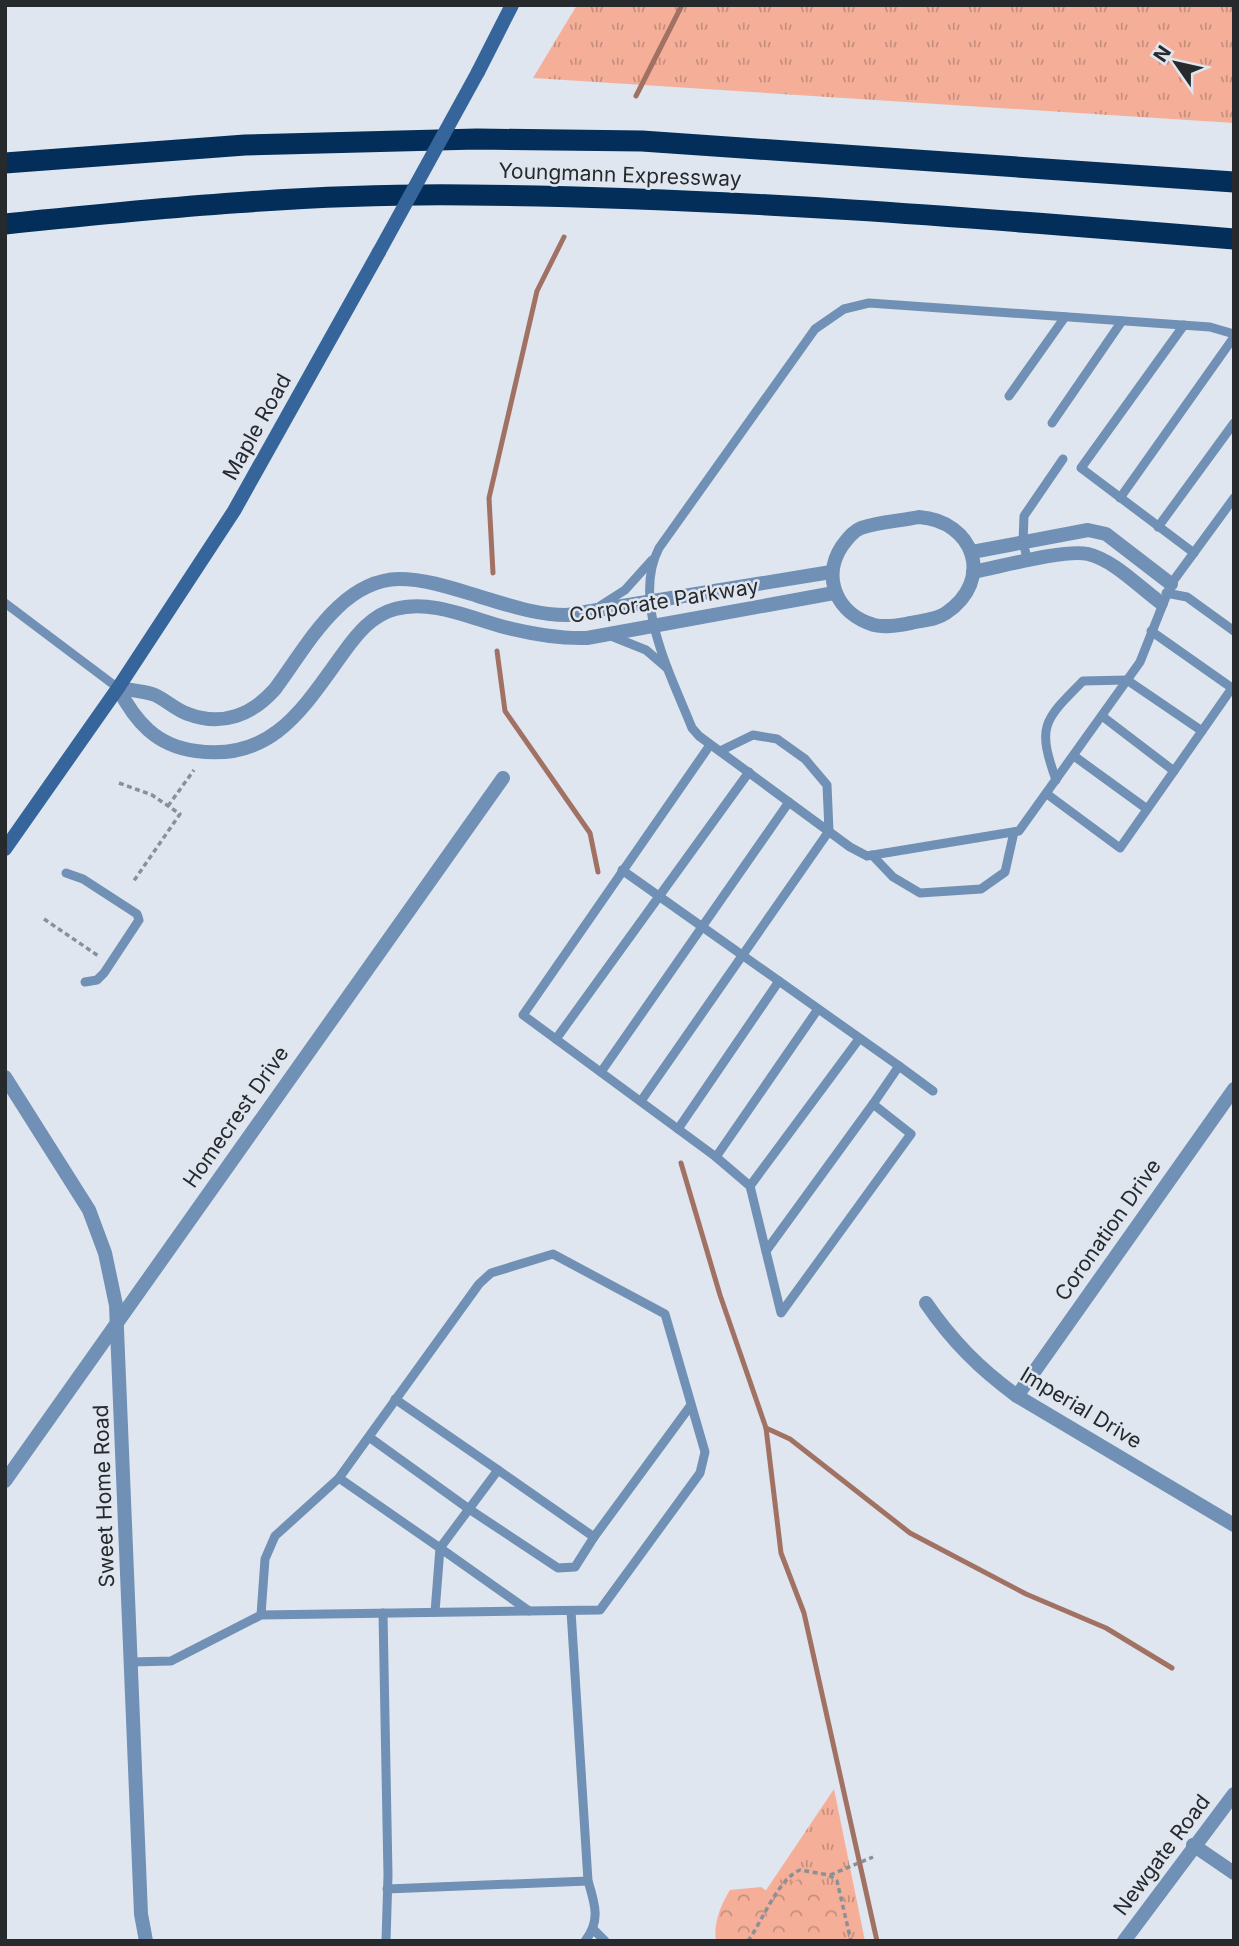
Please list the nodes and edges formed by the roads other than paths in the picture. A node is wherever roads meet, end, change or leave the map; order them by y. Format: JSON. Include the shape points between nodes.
{"nodes":[{"id":1,"x":512,"y":5,"type":"edge"},
{"id":2,"x":5,"y":163,"type":"edge"},
{"id":3,"x":1234,"y":182,"type":"edge"},
{"id":4,"x":5,"y":224,"type":"edge"},
{"id":5,"x":1234,"y":239,"type":"edge"},
{"id":6,"x":1065,"y":317,"type":"junction"},
{"id":7,"x":1122,"y":321,"type":"junction"},
{"id":8,"x":1184,"y":325,"type":"junction"},
{"id":9,"x":1234,"y":335,"type":"edge"},
{"id":10,"x":1009,"y":396,"type":"dead end"},
{"id":11,"x":1052,"y":423,"type":"dead end"},
{"id":12,"x":1234,"y":423,"type":"edge"},
{"id":13,"x":1063,"y":459,"type":"dead end"},
{"id":14,"x":1120,"y":498,"type":"junction"},
{"id":15,"x":1234,"y":498,"type":"edge"},
{"id":16,"x":1158,"y":527,"type":"junction"},
{"id":17,"x":1023,"y":542,"type":"junction"},
{"id":18,"x":972,"y":552,"type":"junction"},
{"id":19,"x":1194,"y":553,"type":"junction"},
{"id":20,"x":654,"y":559,"type":"junction"},
{"id":21,"x":1028,"y":562,"type":"junction"},
{"id":22,"x":831,"y":572,"type":"junction"},
{"id":23,"x":973,"y":572,"type":"junction"},
{"id":24,"x":834,"y":593,"type":"junction"},
{"id":25,"x":1166,"y":594,"type":"junction"},
{"id":26,"x":482,"y":597,"type":"junction"},
{"id":27,"x":651,"y":601,"type":"junction"},
{"id":28,"x":5,"y":603,"type":"edge"},
{"id":29,"x":590,"y":611,"type":"junction"},
{"id":30,"x":475,"y":619,"type":"junction"},
{"id":31,"x":652,"y":624,"type":"junction"},
{"id":32,"x":1151,"y":631,"type":"junction"},
{"id":33,"x":1234,"y":631,"type":"edge"},
{"id":34,"x":602,"y":635,"type":"junction"},
{"id":35,"x":670,"y":670,"type":"junction"},
{"id":36,"x":1127,"y":680,"type":"junction"},
{"id":37,"x":1233,"y":687,"type":"edge"},
{"id":38,"x":118,"y":688,"type":"junction"},
{"id":39,"x":1102,"y":716,"type":"junction"},
{"id":40,"x":1202,"y":731,"type":"junction"},
{"id":41,"x":709,"y":745,"type":"junction"},
{"id":42,"x":720,"y":751,"type":"junction"},
{"id":43,"x":1073,"y":756,"type":"junction"},
{"id":44,"x":1174,"y":771,"type":"junction"},
{"id":45,"x":749,"y":772,"type":"junction"},
{"id":46,"x":503,"y":778,"type":"dead end"},
{"id":47,"x":1056,"y":780,"type":"junction"},
{"id":48,"x":1046,"y":794,"type":"junction"},
{"id":49,"x":789,"y":802,"type":"junction"},
{"id":50,"x":1147,"y":809,"type":"junction"},
{"id":51,"x":829,"y":831,"type":"junction"},
{"id":52,"x":1014,"y":832,"type":"junction"},
{"id":53,"x":5,"y":849,"type":"edge"},
{"id":54,"x":872,"y":855,"type":"junction"},
{"id":55,"x":622,"y":870,"type":"junction"},
{"id":56,"x":66,"y":873,"type":"dead end"},
{"id":57,"x":660,"y":897,"type":"junction"},
{"id":58,"x":701,"y":926,"type":"junction"},
{"id":59,"x":741,"y":954,"type":"junction"},
{"id":60,"x":779,"y":981,"type":"junction"},
{"id":61,"x":85,"y":982,"type":"dead end"},
{"id":62,"x":818,"y":1009,"type":"junction"},
{"id":63,"x":556,"y":1039,"type":"junction"},
{"id":64,"x":859,"y":1039,"type":"junction"},
{"id":65,"x":899,"y":1066,"type":"junction"},
{"id":66,"x":601,"y":1072,"type":"junction"},
{"id":67,"x":5,"y":1077,"type":"edge"},
{"id":68,"x":1234,"y":1089,"type":"edge"},
{"id":69,"x":933,"y":1091,"type":"dead end"},
{"id":70,"x":10,"y":1095,"type":"edge"},
{"id":71,"x":641,"y":1101,"type":"junction"},
{"id":72,"x":873,"y":1104,"type":"junction"},
{"id":73,"x":678,"y":1129,"type":"junction"},
{"id":74,"x":716,"y":1157,"type":"junction"},
{"id":75,"x":750,"y":1185,"type":"junction"},
{"id":76,"x":766,"y":1251,"type":"junction"},
{"id":77,"x":926,"y":1303,"type":"dead end"},
{"id":78,"x":117,"y":1323,"type":"junction"},
{"id":79,"x":1017,"y":1396,"type":"junction"},
{"id":80,"x":396,"y":1399,"type":"junction"},
{"id":81,"x":691,"y":1405,"type":"junction"},
{"id":82,"x":369,"y":1437,"type":"junction"},
{"id":83,"x":498,"y":1470,"type":"junction"},
{"id":84,"x":339,"y":1478,"type":"junction"},
{"id":85,"x":5,"y":1481,"type":"edge"},
{"id":86,"x":469,"y":1509,"type":"junction"},
{"id":87,"x":1234,"y":1525,"type":"edge"},
{"id":88,"x":594,"y":1537,"type":"junction"},
{"id":89,"x":440,"y":1548,"type":"junction"},
{"id":90,"x":571,"y":1611,"type":"junction"},
{"id":91,"x":435,"y":1612,"type":"junction"},
{"id":92,"x":530,"y":1612,"type":"junction"},
{"id":93,"x":383,"y":1613,"type":"junction"},
{"id":94,"x":261,"y":1615,"type":"junction"},
{"id":95,"x":132,"y":1662,"type":"junction"},
{"id":96,"x":1234,"y":1794,"type":"edge"},
{"id":97,"x":1193,"y":1845,"type":"junction"},
{"id":98,"x":1234,"y":1873,"type":"edge"},
{"id":99,"x":588,"y":1881,"type":"junction"},
{"id":100,"x":387,"y":1889,"type":"junction"},
{"id":101,"x":594,"y":1930,"type":"junction"},
{"id":102,"x":146,"y":1941,"type":"edge"},
{"id":103,"x":386,"y":1941,"type":"edge"},
{"id":104,"x":585,"y":1941,"type":"edge"},
{"id":105,"x":605,"y":1941,"type":"edge"},
{"id":106,"x":1124,"y":1941,"type":"edge"}],
"edges":[{"from":1,"to":38,"type":"main road","name":"Maple Road","bridge":true,"via":[[247,490]]},
{"from":2,"to":3,"type":"highway","name":"Youngmann Expressway","via":[[244,145],[477,139],[642,141]]},
{"from":4,"to":5,"type":"highway","name":"Youngmann Expressway","via":[[209,203],[466,195],[860,209]]},
{"from":6,"to":7,"type":"lane"},
{"from":6,"to":10,"type":"lane"},
{"from":6,"to":20,"type":"lane","via":[[869,303],[830,316],[815,329]]},
{"from":7,"to":8,"type":"lane"},
{"from":7,"to":11,"type":"lane"},
{"from":8,"to":9,"type":"lane","via":[[1225,329]]},
{"from":8,"to":14,"type":"lane","via":[[1081,468]]},
{"from":9,"to":14,"type":"lane"},
{"from":12,"to":16,"type":"lane"},
{"from":13,"to":17,"type":"lane","via":[[1024,516]]},
{"from":14,"to":16,"type":"lane"},
{"from":15,"to":19,"type":"lane"},
{"from":16,"to":19,"type":"lane"},
{"from":17,"to":18,"type":"street"},
{"from":17,"to":21,"type":"lane"},
{"from":17,"to":25,"type":"street","via":[[1088,530],[1106,534]]},
{"from":18,"to":22,"type":"street","via":[[951,525],[919,517],[860,528],[837,554]]},
{"from":18,"to":23,"type":"street"},
{"from":19,"to":25,"type":"lane"},
{"from":20,"to":27,"type":"lane"},
{"from":20,"to":29,"type":"lane","via":[[625,590]]},
{"from":21,"to":23,"type":"street"},
{"from":21,"to":25,"type":"street","via":[[1087,554]]},
{"from":22,"to":24,"type":"street"},
{"from":22,"to":27,"type":"street","name":"Corporate Parkway"},
{"from":23,"to":24,"type":"street","via":[[968,589],[946,613],[891,626],[874,625],[856,616]]},
{"from":24,"to":31,"type":"street","name":"Corporate Parkway"},
{"from":25,"to":32,"type":"lane"},
{"from":25,"to":33,"type":"lane","via":[[1187,597]]},
{"from":26,"to":29,"type":"street","name":"Corporate Parkway","via":[[545,615]]},
{"from":26,"to":30,"type":"street"},
{"from":26,"to":38,"type":"street","name":"Corporate Parkway","via":[[418,580],[397,579],[368,587],[339,606],[275,689],[242,716],[204,719],[152,694]]},
{"from":27,"to":29,"type":"street","name":"Corporate Parkway"},
{"from":27,"to":31,"type":"lane"},
{"from":28,"to":38,"type":"lane"},
{"from":30,"to":34,"type":"street","name":"Corporate Parkway","via":[[562,639]]},
{"from":30,"to":38,"type":"street","name":"Corporate Parkway","via":[[411,606],[380,615],[358,632],[293,720],[274,736],[236,751],[190,751],[152,736],[132,715]]},
{"from":31,"to":34,"type":"street","name":"Corporate Parkway"},
{"from":31,"to":35,"type":"lane"},
{"from":32,"to":36,"type":"lane","via":[[1140,662]]},
{"from":32,"to":37,"type":"lane"},
{"from":34,"to":35,"type":"lane","via":[[617,636],[646,650]]},
{"from":35,"to":41,"type":"lane","via":[[692,728]]},
{"from":36,"to":39,"type":"lane"},
{"from":36,"to":40,"type":"lane"},
{"from":36,"to":47,"type":"lane","via":[[1083,681],[1046,727],[1044,744]]},
{"from":37,"to":40,"type":"lane"},
{"from":38,"to":53,"type":"main road","name":"Maple Road"},
{"from":39,"to":43,"type":"lane"},
{"from":39,"to":44,"type":"lane"},
{"from":40,"to":44,"type":"lane"},
{"from":41,"to":42,"type":"lane"},
{"from":41,"to":55,"type":"lane"},
{"from":42,"to":45,"type":"lane"},
{"from":42,"to":51,"type":"lane","via":[[753,735],[777,739],[805,758],[827,785]]},
{"from":43,"to":47,"type":"lane"},
{"from":43,"to":50,"type":"lane"},
{"from":44,"to":50,"type":"lane"},
{"from":45,"to":49,"type":"lane"},
{"from":45,"to":57,"type":"lane"},
{"from":46,"to":78,"type":"street","name":"Homecrest Drive"},
{"from":47,"to":48,"type":"lane"},
{"from":48,"to":50,"type":"lane","via":[[1120,848]]},
{"from":48,"to":52,"type":"lane"},
{"from":49,"to":51,"type":"lane"},
{"from":49,"to":58,"type":"lane"},
{"from":51,"to":54,"type":"lane","via":[[850,847]]},
{"from":51,"to":59,"type":"lane"},
{"from":52,"to":54,"type":"lane"},
{"from":52,"to":54,"type":"lane","via":[[1005,872],[981,888],[920,894],[893,877]]},
{"from":55,"to":57,"type":"lane"},
{"from":55,"to":63,"type":"lane","via":[[523,1015]]},
{"from":56,"to":61,"type":"lane","via":[[83,879],[139,920],[104,973]]},
{"from":57,"to":58,"type":"lane"},
{"from":57,"to":63,"type":"lane"},
{"from":58,"to":59,"type":"lane"},
{"from":58,"to":66,"type":"lane"},
{"from":59,"to":60,"type":"lane"},
{"from":59,"to":71,"type":"lane"},
{"from":60,"to":62,"type":"lane"},
{"from":60,"to":73,"type":"lane"},
{"from":62,"to":64,"type":"lane"},
{"from":62,"to":74,"type":"lane"},
{"from":63,"to":66,"type":"lane"},
{"from":64,"to":65,"type":"lane"},
{"from":64,"to":75,"type":"lane"},
{"from":65,"to":69,"type":"lane"},
{"from":65,"to":72,"type":"lane"},
{"from":66,"to":71,"type":"lane"},
{"from":67,"to":70,"type":"street","name":"Sweet Home Road"},
{"from":68,"to":79,"type":"street","name":"Coronation Drive"},
{"from":70,"to":78,"type":"street","name":"Sweet Home Road","via":[[89,1210],[104,1253]]},
{"from":71,"to":73,"type":"lane"},
{"from":72,"to":76,"type":"lane"},
{"from":72,"to":76,"type":"lane","via":[[911,1134],[781,1313]]},
{"from":73,"to":74,"type":"lane"},
{"from":74,"to":75,"type":"lane"},
{"from":75,"to":76,"type":"lane"},
{"from":77,"to":79,"type":"street","name":"Imperial Drive","via":[[966,1355]]},
{"from":78,"to":85,"type":"street","name":"Homecrest Drive"},
{"from":78,"to":95,"type":"street","name":"Sweet Home Road"},
{"from":79,"to":87,"type":"street","name":"Imperial Drive"},
{"from":80,"to":81,"type":"lane","via":[[479,1284],[491,1273],[553,1254],[665,1314]]},
{"from":80,"to":82,"type":"lane"},
{"from":80,"to":83,"type":"lane"},
{"from":81,"to":88,"type":"lane"},
{"from":81,"to":90,"type":"lane","via":[[705,1452],[700,1473],[600,1610]]},
{"from":82,"to":84,"type":"lane"},
{"from":82,"to":86,"type":"lane"},
{"from":83,"to":86,"type":"lane"},
{"from":83,"to":88,"type":"lane"},
{"from":84,"to":89,"type":"lane"},
{"from":84,"to":94,"type":"lane","via":[[275,1536],[265,1559]]},
{"from":86,"to":88,"type":"lane","via":[[558,1568],[575,1567]]},
{"from":86,"to":89,"type":"lane"},
{"from":89,"to":91,"type":"lane"},
{"from":89,"to":92,"type":"lane"},
{"from":90,"to":92,"type":"lane"},
{"from":90,"to":99,"type":"lane"},
{"from":91,"to":92,"type":"lane"},
{"from":91,"to":93,"type":"lane"},
{"from":93,"to":94,"type":"lane"},
{"from":93,"to":100,"type":"lane"},
{"from":94,"to":95,"type":"lane","via":[[171,1661]]},
{"from":95,"to":102,"type":"street","name":"Sweet Home Road","via":[[141,1914]]},
{"from":96,"to":97,"type":"street","name":"Newgate Road"},
{"from":97,"to":98,"type":"street"},
{"from":97,"to":106,"type":"street","name":"Newgate Road"},
{"from":99,"to":100,"type":"lane"},
{"from":99,"to":101,"type":"lane","via":[[597,1908]]},
{"from":100,"to":103,"type":"lane"},
{"from":101,"to":104,"type":"lane"},
{"from":101,"to":105,"type":"lane"}]}
